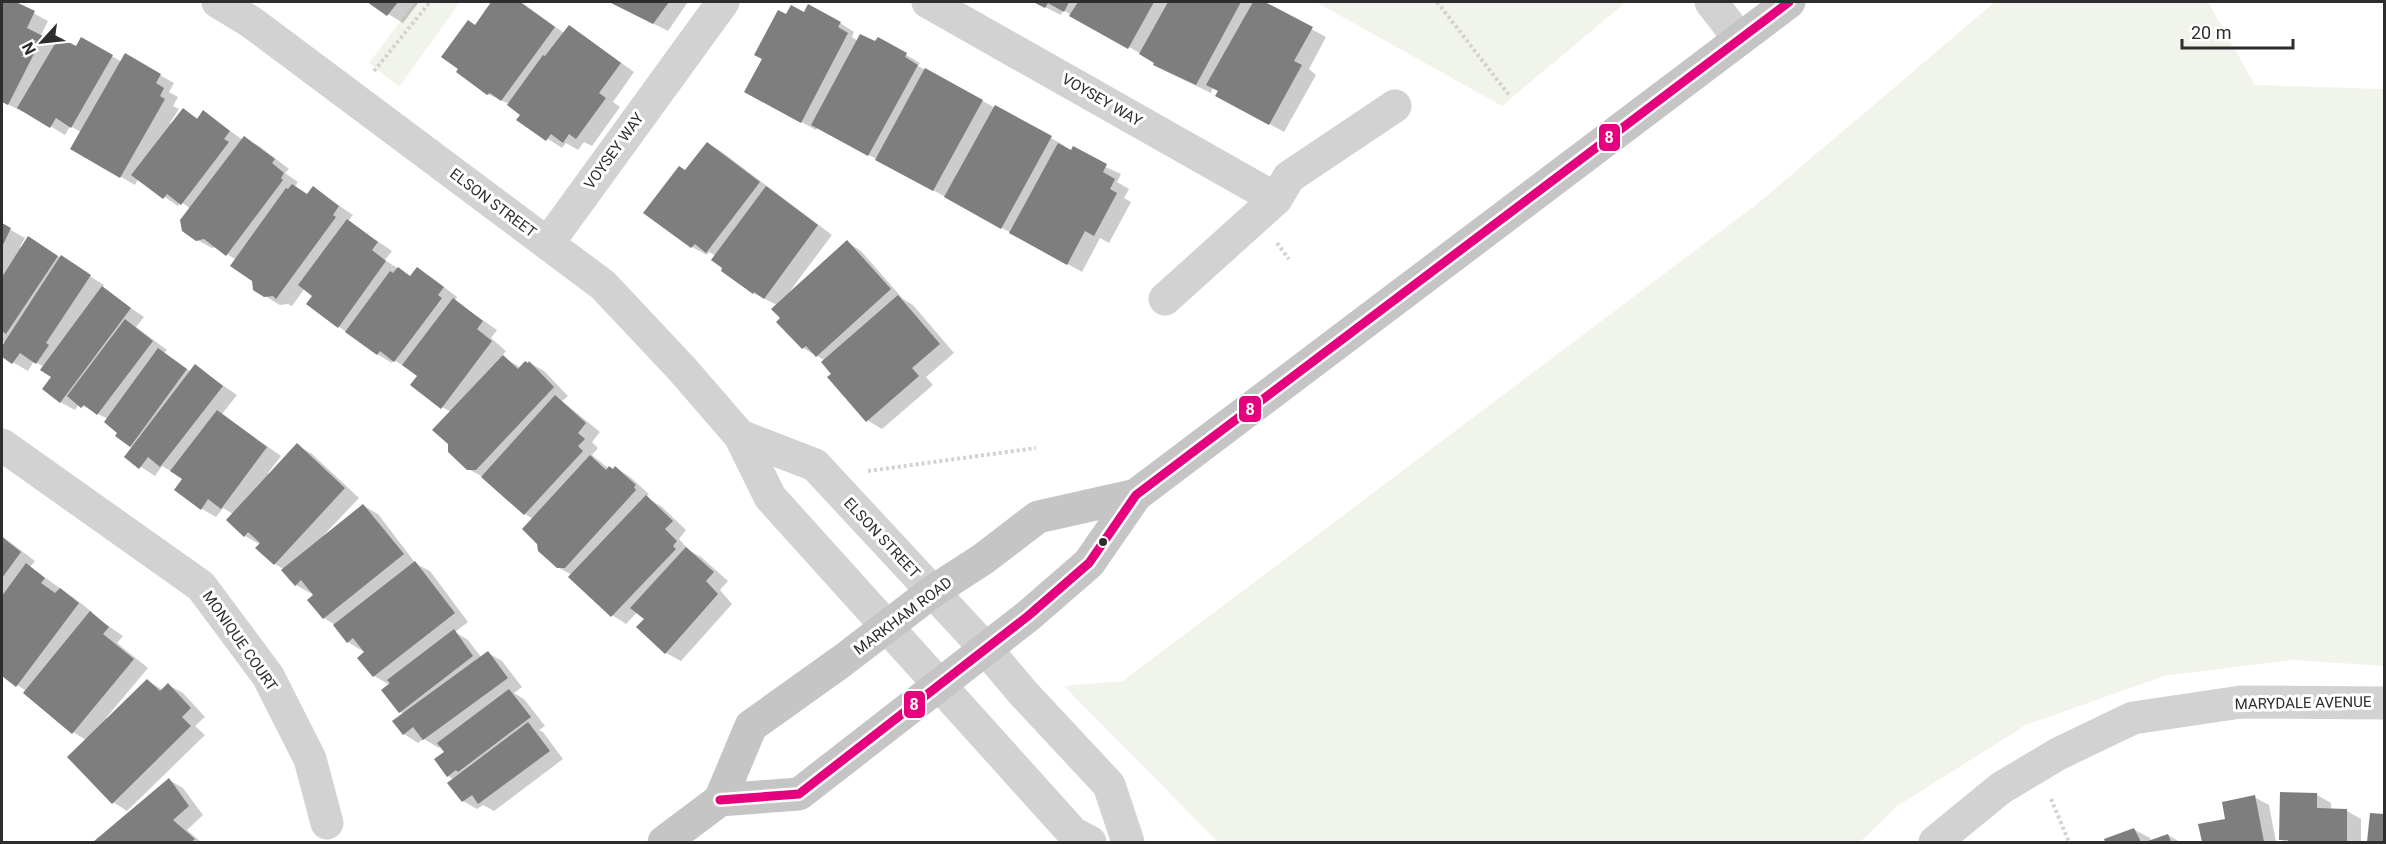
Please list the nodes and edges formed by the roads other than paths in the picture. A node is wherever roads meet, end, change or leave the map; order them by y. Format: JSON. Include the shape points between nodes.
{"nodes":[{"id":1,"x":218,"y":2,"type":"edge"},
{"id":2,"x":723,"y":2,"type":"edge"},
{"id":3,"x":928,"y":2,"type":"edge"},
{"id":4,"x":1711,"y":2,"type":"edge"},
{"id":5,"x":1789,"y":2,"type":"edge"},
{"id":6,"x":1739,"y":38,"type":"junction"},
{"id":7,"x":1395,"y":106,"type":"dead end"},
{"id":8,"x":1275,"y":199,"type":"junction"},
{"id":9,"x":548,"y":243,"type":"junction"},
{"id":10,"x":1165,"y":299,"type":"dead end"},
{"id":11,"x":740,"y":436,"type":"junction"},
{"id":12,"x":2,"y":445,"type":"edge"},
{"id":13,"x":1136,"y":495,"type":"junction"},
{"id":14,"x":932,"y":592,"type":"junction"},
{"id":15,"x":888,"y":626,"type":"junction"},
{"id":16,"x":986,"y":649,"type":"junction"},
{"id":17,"x":940,"y":686,"type":"junction"},
{"id":18,"x":2385,"y":703,"type":"edge"},
{"id":19,"x":720,"y":800,"type":"junction"},
{"id":20,"x":327,"y":823,"type":"dead end"},
{"id":21,"x":664,"y":843,"type":"edge"},
{"id":22,"x":1090,"y":843,"type":"edge"},
{"id":23,"x":1128,"y":843,"type":"edge"},
{"id":24,"x":1935,"y":843,"type":"edge"}],
"edges":[{"from":1,"to":9,"type":"street","name":"ELSON STREET","via":[[251,22]]},
{"from":2,"to":9,"type":"street","name":"VOYSEY WAY"},
{"from":3,"to":8,"type":"street","name":"VOYSEY WAY"},
{"from":4,"to":6,"type":"street"},
{"from":5,"to":6,"type":"main road","name":"MARKHAM ROAD"},
{"from":6,"to":13,"type":"main road","name":"MARKHAM ROAD"},
{"from":7,"to":8,"type":"street","via":[[1290,177]]},
{"from":8,"to":10,"type":"street"},
{"from":9,"to":11,"type":"street","name":"ELSON STREET","via":[[603,285]]},
{"from":11,"to":14,"type":"street","name":"ELSON STREET","via":[[815,465]]},
{"from":11,"to":15,"type":"street","name":"ELSON STREET","via":[[770,497]]},
{"from":12,"to":20,"type":"street","name":"MONIQUE COURT","via":[[201,586],[268,676],[310,759]]},
{"from":13,"to":14,"type":"main road","name":"MARKHAM ROAD","via":[[1038,517]]},
{"from":13,"to":16,"type":"main road","name":"MARKHAM ROAD","via":[[1089,563]]},
{"from":14,"to":15,"type":"main road","name":"MARKHAM ROAD"},
{"from":14,"to":16,"type":"street","name":"ELSON STREET"},
{"from":15,"to":17,"type":"street","name":"ELSON STREET"},
{"from":15,"to":19,"type":"main road","name":"MARKHAM ROAD","via":[[751,726]]},
{"from":16,"to":17,"type":"main road","name":"MARKHAM ROAD"},
{"from":16,"to":23,"type":"street","name":"ELSON STREET","via":[[1109,785]]},
{"from":17,"to":19,"type":"main road","name":"MARKHAM ROAD","via":[[799,794]]},
{"from":17,"to":22,"type":"street","name":"ELSON STREET","via":[[1073,833]]},
{"from":18,"to":24,"type":"street","name":"MARYDALE AVENUE","via":[[2241,702],[2133,718],[2058,754],[2001,788]]},
{"from":19,"to":21,"type":"main road","name":"MARKHAM ROAD"}]}
